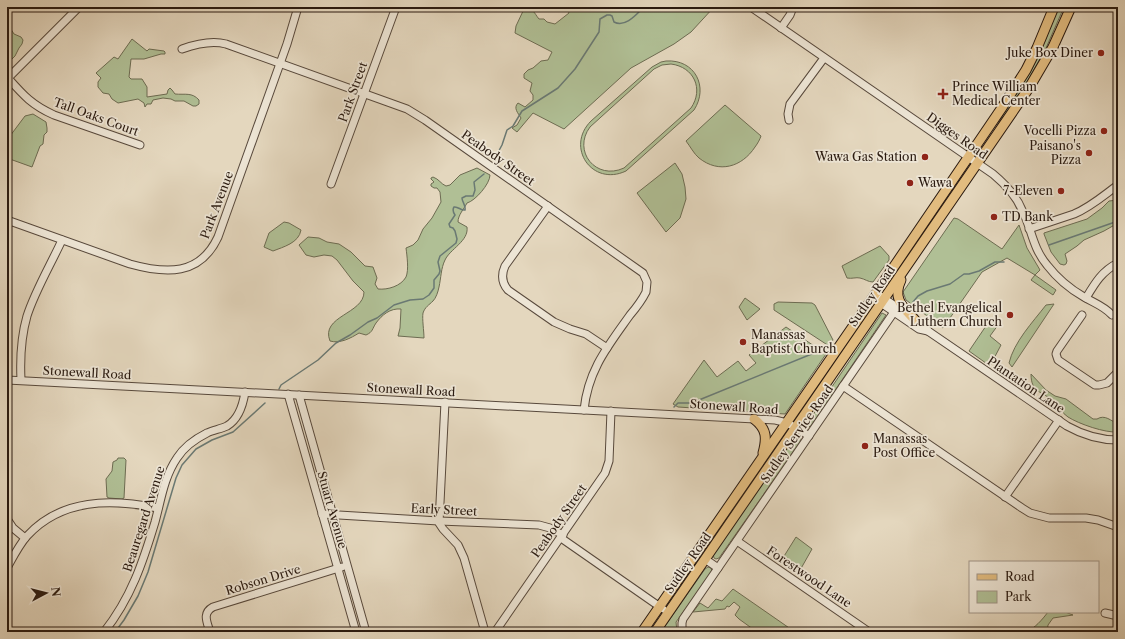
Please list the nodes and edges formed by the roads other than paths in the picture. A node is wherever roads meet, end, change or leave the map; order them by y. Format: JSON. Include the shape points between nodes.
{"nodes":[{"id":1,"x":79,"y":7,"type":"edge"},
{"id":2,"x":298,"y":7,"type":"edge"},
{"id":3,"x":396,"y":7,"type":"edge"},
{"id":4,"x":751,"y":7,"type":"edge"},
{"id":5,"x":793,"y":7,"type":"edge"},
{"id":6,"x":1054,"y":7,"type":"edge"},
{"id":7,"x":1071,"y":7,"type":"edge"},
{"id":8,"x":782,"y":28,"type":"junction"},
{"id":9,"x":182,"y":49,"type":"dead end"},
{"id":10,"x":824,"y":58,"type":"junction"},
{"id":11,"x":281,"y":64,"type":"junction"},
{"id":12,"x":8,"y":79,"type":"edge"},
{"id":13,"x":364,"y":94,"type":"junction"},
{"id":14,"x":789,"y":120,"type":"dead end"},
{"id":15,"x":140,"y":145,"type":"dead end"},
{"id":16,"x":969,"y":157,"type":"junction"},
{"id":17,"x":978,"y":163,"type":"junction"},
{"id":18,"x":331,"y":184,"type":"dead end"},
{"id":19,"x":1118,"y":184,"type":"edge"},
{"id":20,"x":548,"y":206,"type":"junction"},
{"id":21,"x":7,"y":220,"type":"edge"},
{"id":22,"x":1029,"y":229,"type":"junction"},
{"id":23,"x":62,"y":240,"type":"junction"},
{"id":24,"x":1118,"y":263,"type":"edge"},
{"id":25,"x":905,"y":269,"type":"junction"},
{"id":26,"x":874,"y":295,"type":"junction"},
{"id":27,"x":1086,"y":298,"type":"junction"},
{"id":28,"x":883,"y":301,"type":"junction"},
{"id":29,"x":894,"y":312,"type":"junction"},
{"id":30,"x":1082,"y":315,"type":"dead end"},
{"id":31,"x":1112,"y":315,"type":"dead end"},
{"id":32,"x":915,"y":320,"type":"junction"},
{"id":33,"x":928,"y":331,"type":"junction"},
{"id":34,"x":607,"y":348,"type":"junction"},
{"id":35,"x":1118,"y":372,"type":"edge"},
{"id":36,"x":7,"y":380,"type":"edge"},
{"id":37,"x":21,"y":380,"type":"junction"},
{"id":38,"x":843,"y":386,"type":"junction"},
{"id":39,"x":245,"y":392,"type":"junction"},
{"id":40,"x":288,"y":394,"type":"junction"},
{"id":41,"x":299,"y":395,"type":"junction"},
{"id":42,"x":445,"y":402,"type":"junction"},
{"id":43,"x":584,"y":410,"type":"junction"},
{"id":44,"x":611,"y":411,"type":"junction"},
{"id":45,"x":754,"y":418,"type":"junction"},
{"id":46,"x":1059,"y":420,"type":"junction"},
{"id":47,"x":787,"y":422,"type":"junction"},
{"id":48,"x":796,"y":427,"type":"junction"},
{"id":49,"x":809,"y":436,"type":"junction"},
{"id":50,"x":1118,"y":440,"type":"edge"},
{"id":51,"x":761,"y":460,"type":"junction"},
{"id":52,"x":1005,"y":496,"type":"junction"},
{"id":53,"x":158,"y":508,"type":"junction"},
{"id":54,"x":322,"y":514,"type":"junction"},
{"id":55,"x":333,"y":515,"type":"junction"},
{"id":56,"x":7,"y":519,"type":"edge"},
{"id":57,"x":439,"y":521,"type":"junction"},
{"id":58,"x":1118,"y":527,"type":"edge"},
{"id":59,"x":562,"y":536,"type":"junction"},
{"id":60,"x":25,"y":538,"type":"junction"},
{"id":61,"x":737,"y":541,"type":"junction"},
{"id":62,"x":705,"y":559,"type":"junction"},
{"id":63,"x":347,"y":566,"type":"junction"},
{"id":64,"x":7,"y":568,"type":"edge"},
{"id":65,"x":718,"y":568,"type":"junction"},
{"id":66,"x":338,"y":569,"type":"junction"},
{"id":67,"x":659,"y":606,"type":"junction"},
{"id":68,"x":668,"y":613,"type":"junction"},
{"id":69,"x":1105,"y":613,"type":"dead end"},
{"id":70,"x":1118,"y":616,"type":"edge"},
{"id":71,"x":104,"y":632,"type":"edge"},
{"id":72,"x":210,"y":632,"type":"edge"},
{"id":73,"x":356,"y":632,"type":"edge"},
{"id":74,"x":366,"y":632,"type":"edge"},
{"id":75,"x":485,"y":632,"type":"edge"},
{"id":76,"x":495,"y":632,"type":"edge"},
{"id":77,"x":642,"y":632,"type":"edge"},
{"id":78,"x":655,"y":632,"type":"edge"},
{"id":79,"x":682,"y":632,"type":"edge"},
{"id":80,"x":869,"y":632,"type":"edge"}],
"edges":[{"from":1,"to":12,"type":"street"},
{"from":2,"to":11,"type":"street","name":"Park Avenue"},
{"from":3,"to":13,"type":"street","name":"Park Street"},
{"from":4,"to":8,"type":"street","name":"Digges Road"},
{"from":5,"to":8,"type":"street"},
{"from":6,"to":16,"type":"main road","name":"Sudley Road","via":[[1026,70]]},
{"from":7,"to":17,"type":"main road","name":"Sudley Road","via":[[1039,72]]},
{"from":8,"to":10,"type":"street","name":"Digges Road"},
{"from":9,"to":11,"type":"street","name":"Peabody Street","via":[[219,42]]},
{"from":10,"to":14,"type":"street","via":[[790,104]]},
{"from":10,"to":16,"type":"street","name":"Digges Road"},
{"from":11,"to":13,"type":"street","name":"Peabody Street"},
{"from":11,"to":23,"type":"street","name":"Park Avenue","via":[[218,237],[202,260],[190,267],[175,270],[142,267]]},
{"from":12,"to":15,"type":"street","name":"Tall Oaks Court","via":[[26,98],[54,115]]},
{"from":13,"to":18,"type":"street","name":"Park Street"},
{"from":13,"to":20,"type":"street","name":"Peabody Street","via":[[415,113]]},
{"from":16,"to":17,"type":"street","name":"Digges Road"},
{"from":16,"to":26,"type":"main road","name":"Sudley Road"},
{"from":17,"to":22,"type":"street","name":"Digges Road","via":[[1009,189],[1022,209]]},
{"from":17,"to":25,"type":"main road","name":"Sudley Road"},
{"from":19,"to":22,"type":"street","via":[[1081,211]]},
{"from":20,"to":34,"type":"street","name":"Peabody Street","via":[[646,277],[648,287],[645,296]]},
{"from":20,"to":34,"type":"street","via":[[505,266],[502,278],[505,286],[554,322],[586,334]]},
{"from":21,"to":23,"type":"street","name":"Park Avenue"},
{"from":22,"to":27,"type":"street","name":"Digges Road","via":[[1035,247],[1047,265],[1066,284]]},
{"from":23,"to":37,"type":"street","via":[[27,316],[21,352]]},
{"from":24,"to":27,"type":"street","via":[[1100,275]]},
{"from":25,"to":28,"type":"main road","name":"Sudley Road"},
{"from":25,"to":32,"type":"main road","via":[[897,296]]},
{"from":26,"to":28,"type":"street","name":"Plantation Lane"},
{"from":26,"to":47,"type":"main road","name":"Sudley Road"},
{"from":27,"to":31,"type":"street","name":"Digges Road"},
{"from":28,"to":29,"type":"street","name":"Plantation Lane"},
{"from":28,"to":32,"type":"street","name":"Plantation Lane"},
{"from":28,"to":48,"type":"main road","name":"Sudley Road"},
{"from":29,"to":33,"type":"street","name":"Plantation Lane","via":[[919,329]]},
{"from":29,"to":38,"type":"street","name":"Sudley Service Road"},
{"from":30,"to":35,"type":"street","via":[[1057,351],[1058,360],[1099,386],[1107,383]]},
{"from":32,"to":33,"type":"street","name":"Plantation Lane"},
{"from":33,"to":46,"type":"street","name":"Plantation Lane"},
{"from":34,"to":43,"type":"street","name":"Peabody Street","via":[[590,380]]},
{"from":36,"to":37,"type":"street","name":"Stonewall Road"},
{"from":37,"to":39,"type":"street","name":"Stonewall Road"},
{"from":38,"to":49,"type":"street","name":"Sudley Service Road"},
{"from":38,"to":52,"type":"street"},
{"from":39,"to":40,"type":"street","name":"Stonewall Road"},
{"from":39,"to":53,"type":"street","name":"Beauregard Avenue","via":[[242,406],[235,419],[227,426],[200,437],[178,456],[169,472]]},
{"from":40,"to":41,"type":"street","name":"Stonewall Road"},
{"from":40,"to":54,"type":"street","name":"Stuart Avenue"},
{"from":41,"to":42,"type":"street","name":"Stonewall Road"},
{"from":41,"to":55,"type":"street","name":"Stuart Avenue"},
{"from":42,"to":43,"type":"street","name":"Stonewall Road"},
{"from":42,"to":57,"type":"street"},
{"from":43,"to":44,"type":"street","name":"Stonewall Road"},
{"from":44,"to":45,"type":"street","name":"Stonewall Road"},
{"from":44,"to":59,"type":"street","name":"Peabody Street","via":[[608,467]]},
{"from":45,"to":47,"type":"street","name":"Stonewall Road"},
{"from":45,"to":51,"type":"main road","via":[[762,426],[765,434]]},
{"from":46,"to":50,"type":"street","name":"Plantation Lane","via":[[1087,435]]},
{"from":46,"to":52,"type":"street"},
{"from":47,"to":48,"type":"street","name":"Stonewall Road"},
{"from":47,"to":51,"type":"main road","name":"Sudley Road"},
{"from":48,"to":49,"type":"street","name":"Stonewall Road"},
{"from":48,"to":62,"type":"main road","name":"Sudley Road"},
{"from":49,"to":61,"type":"street","name":"Sudley Service Road"},
{"from":51,"to":67,"type":"main road","name":"Sudley Road"},
{"from":52,"to":58,"type":"street","via":[[1040,516],[1086,518]]},
{"from":53,"to":60,"type":"street","via":[[86,504],[67,509],[47,519]]},
{"from":53,"to":71,"type":"street","name":"Beauregard Avenue","via":[[135,582]]},
{"from":54,"to":55,"type":"street","name":"Early Street"},
{"from":54,"to":66,"type":"street","name":"Stuart Avenue"},
{"from":55,"to":57,"type":"street","name":"Early Street"},
{"from":55,"to":63,"type":"street","name":"Stuart Avenue"},
{"from":56,"to":60,"type":"street"},
{"from":57,"to":59,"type":"street","name":"Early Street","via":[[539,525],[550,528]]},
{"from":57,"to":75,"type":"street","via":[[464,558]]},
{"from":59,"to":67,"type":"street","name":"Early Street"},
{"from":59,"to":76,"type":"street","name":"Peabody Street"},
{"from":60,"to":64,"type":"street"},
{"from":61,"to":65,"type":"street","name":"Sudley Service Road"},
{"from":61,"to":80,"type":"street","name":"Forestwood Lane"},
{"from":62,"to":65,"type":"street"},
{"from":62,"to":68,"type":"main road","name":"Sudley Road"},
{"from":63,"to":66,"type":"street","name":"Robson Drive"},
{"from":63,"to":74,"type":"street","name":"Stuart Avenue"},
{"from":65,"to":79,"type":"street","name":"Sudley Service Road","via":[[683,619]]},
{"from":66,"to":72,"type":"street","name":"Robson Drive","via":[[213,607],[206,615]]},
{"from":66,"to":73,"type":"street","name":"Stuart Avenue"},
{"from":67,"to":68,"type":"street","name":"Early Street"},
{"from":67,"to":77,"type":"main road","name":"Sudley Road"},
{"from":68,"to":78,"type":"main road","name":"Sudley Road"},
{"from":69,"to":70,"type":"street"}]}
